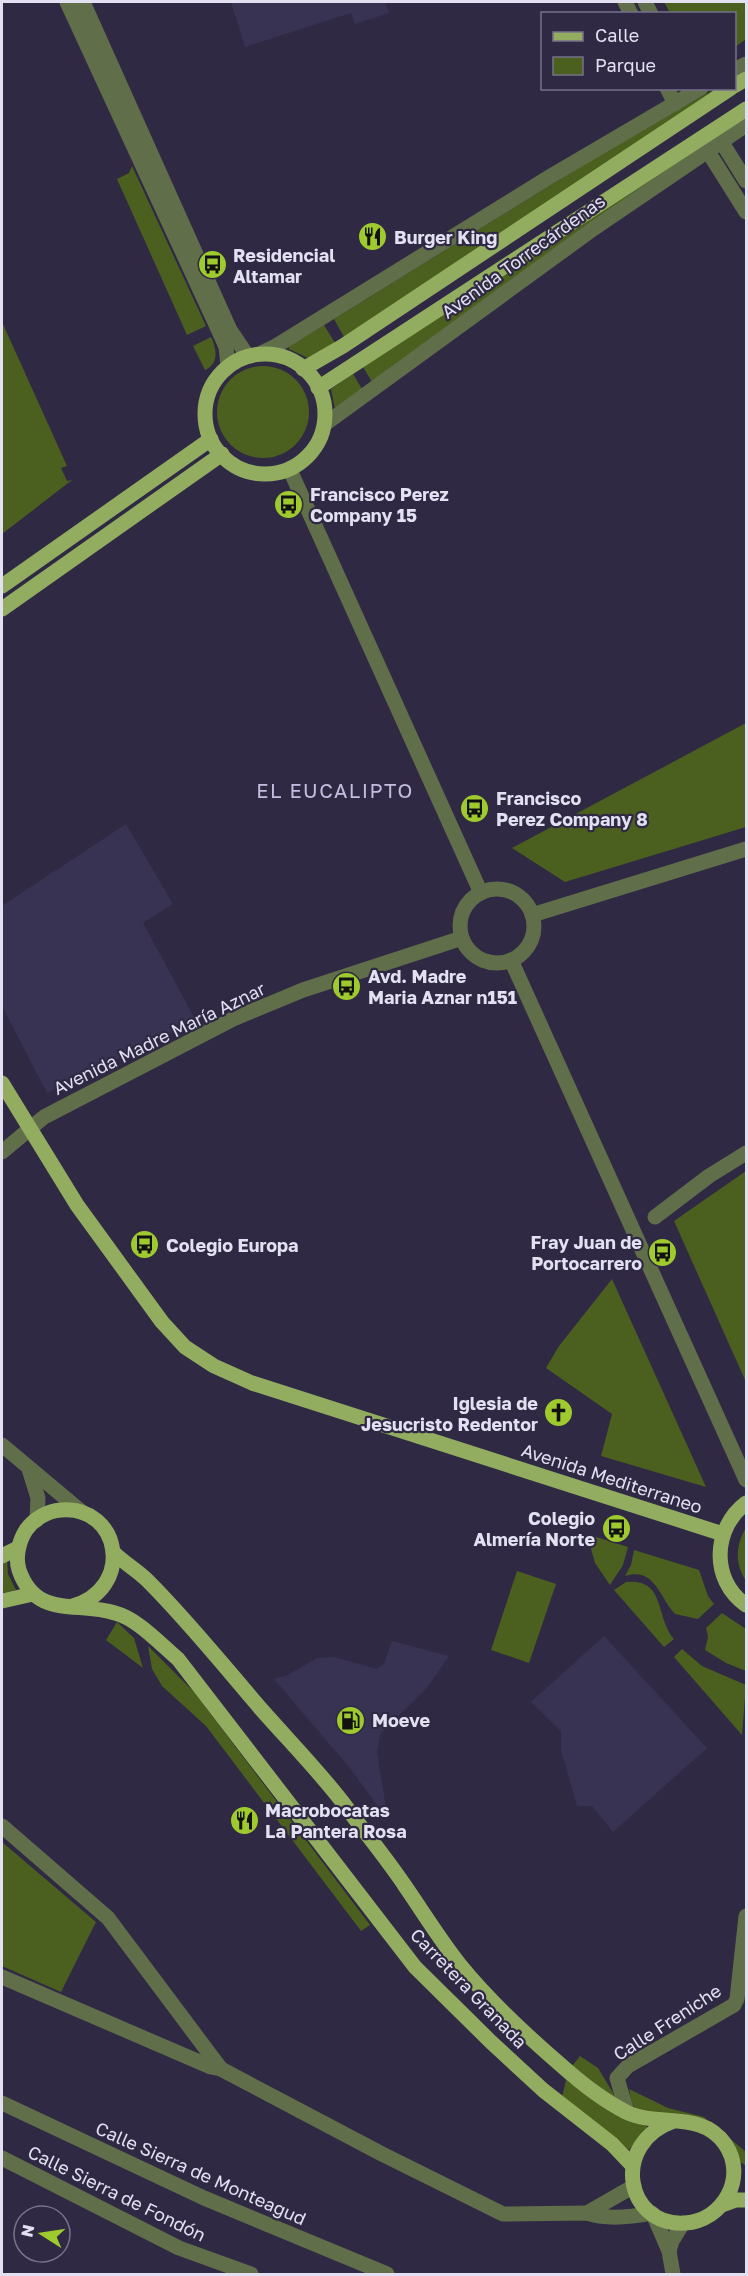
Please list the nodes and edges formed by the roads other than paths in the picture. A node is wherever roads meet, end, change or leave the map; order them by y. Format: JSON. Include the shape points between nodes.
{"nodes":[{"id":1,"x":67,"y":2,"type":"edge"},
{"id":2,"x":82,"y":2,"type":"edge"},
{"id":3,"x":668,"y":90,"type":"edge"},
{"id":4,"x":694,"y":90,"type":"edge"},
{"id":5,"x":728,"y":90,"type":"edge"},
{"id":6,"x":675,"y":104,"type":"junction"},
{"id":7,"x":747,"y":110,"type":"edge"},
{"id":8,"x":747,"y":125,"type":"edge"},
{"id":9,"x":721,"y":141,"type":"junction"},
{"id":10,"x":707,"y":150,"type":"junction"},
{"id":11,"x":737,"y":166,"type":"junction"},
{"id":12,"x":722,"y":175,"type":"junction"},
{"id":13,"x":747,"y":181,"type":"edge"},
{"id":14,"x":747,"y":212,"type":"edge"},
{"id":15,"x":253,"y":355,"type":"junction"},
{"id":16,"x":228,"y":365,"type":"junction"},
{"id":17,"x":303,"y":369,"type":"junction"},
{"id":18,"x":318,"y":388,"type":"junction"},
{"id":19,"x":325,"y":424,"type":"junction"},
{"id":20,"x":211,"y":439,"type":"junction"},
{"id":21,"x":222,"y":454,"type":"junction"},
{"id":22,"x":290,"y":470,"type":"junction"},
{"id":23,"x":2,"y":586,"type":"edge"},
{"id":24,"x":2,"y":609,"type":"edge"},
{"id":25,"x":747,"y":849,"type":"edge"},
{"id":26,"x":481,"y":893,"type":"junction"},
{"id":27,"x":532,"y":915,"type":"junction"},
{"id":28,"x":462,"y":938,"type":"junction"},
{"id":29,"x":512,"y":960,"type":"junction"},
{"id":30,"x":2,"y":1083,"type":"edge"},
{"id":31,"x":28,"y":1129,"type":"junction"},
{"id":32,"x":2,"y":1152,"type":"edge"},
{"id":33,"x":747,"y":1153,"type":"edge"},
{"id":34,"x":655,"y":1217,"type":"dead end"},
{"id":35,"x":2,"y":1445,"type":"edge"},
{"id":36,"x":29,"y":1469,"type":"junction"},
{"id":37,"x":747,"y":1480,"type":"edge"},
{"id":38,"x":747,"y":1503,"type":"edge"},
{"id":39,"x":82,"y":1513,"type":"junction"},
{"id":40,"x":37,"y":1520,"type":"junction"},
{"id":41,"x":723,"y":1534,"type":"junction"},
{"id":42,"x":18,"y":1548,"type":"junction"},
{"id":43,"x":113,"y":1552,"type":"junction"},
{"id":44,"x":2,"y":1556,"type":"edge"},
{"id":45,"x":33,"y":1594,"type":"junction"},
{"id":46,"x":2,"y":1600,"type":"edge"},
{"id":47,"x":747,"y":1605,"type":"edge"},
{"id":48,"x":70,"y":1607,"type":"junction"},
{"id":49,"x":2,"y":1826,"type":"edge"},
{"id":50,"x":747,"y":1916,"type":"edge"},
{"id":51,"x":2,"y":1977,"type":"edge"},
{"id":52,"x":221,"y":2069,"type":"junction"},
{"id":53,"x":2,"y":2103,"type":"edge"},
{"id":54,"x":627,"y":2112,"type":"junction"},
{"id":55,"x":674,"y":2121,"type":"junction"},
{"id":56,"x":2,"y":2158,"type":"edge"},
{"id":57,"x":733,"y":2160,"type":"junction"},
{"id":58,"x":632,"y":2165,"type":"junction"},
{"id":59,"x":747,"y":2170,"type":"edge"},
{"id":60,"x":634,"y":2187,"type":"junction"},
{"id":61,"x":747,"y":2200,"type":"edge"},
{"id":62,"x":722,"y":2205,"type":"junction"},
{"id":63,"x":587,"y":2213,"type":"junction"},
{"id":64,"x":652,"y":2213,"type":"junction"},
{"id":65,"x":683,"y":2223,"type":"junction"},
{"id":66,"x":669,"y":2251,"type":"junction"},
{"id":67,"x":250,"y":2274,"type":"edge"},
{"id":68,"x":387,"y":2274,"type":"edge"},
{"id":69,"x":673,"y":2274,"type":"edge"}],
"edges":[{"from":1,"to":16,"type":"street","via":[[226,347]]},
{"from":2,"to":15,"type":"street","via":[[230,330]]},
{"from":3,"to":6,"type":"street"},
{"from":4,"to":6,"type":"street"},
{"from":5,"to":17,"type":"main road","name":"Avenida Torrecárdenas"},
{"from":6,"to":15,"type":"street","via":[[276,346]]},
{"from":7,"to":18,"type":"main road","name":"Avenida Torrecárdenas"},
{"from":8,"to":9,"type":"street","name":"Avenida Torrecárdenas"},
{"from":9,"to":10,"type":"street","name":"Avenida Torrecárdenas"},
{"from":9,"to":11,"type":"street"},
{"from":10,"to":12,"type":"street"},
{"from":10,"to":19,"type":"street","name":"Avenida Torrecárdenas"},
{"from":11,"to":12,"type":"street"},
{"from":11,"to":13,"type":"street"},
{"from":12,"to":14,"type":"street"},
{"from":15,"to":16,"type":"main road"},
{"from":15,"to":17,"type":"main road","via":[[284,357]]},
{"from":16,"to":20,"type":"main road","via":[[207,397],[205,419]]},
{"from":17,"to":18,"type":"main road"},
{"from":18,"to":19,"type":"main road"},
{"from":19,"to":22,"type":"main road","via":[[312,454]]},
{"from":20,"to":21,"type":"main road"},
{"from":20,"to":23,"type":"main road"},
{"from":21,"to":22,"type":"main road","via":[[254,474]]},
{"from":21,"to":24,"type":"main road"},
{"from":22,"to":26,"type":"street"},
{"from":25,"to":27,"type":"street"},
{"from":26,"to":27,"type":"street","via":[[510,892],[524,901]]},
{"from":26,"to":28,"type":"street","via":[[463,914]]},
{"from":27,"to":29,"type":"street","via":[[531,941]]},
{"from":28,"to":29,"type":"street","via":[[471,952],[483,960]]},
{"from":28,"to":31,"type":"street","name":"Avenida Madre María Aznar","via":[[360,970],[243,1015],[44,1117]]},
{"from":29,"to":37,"type":"street"},
{"from":30,"to":31,"type":"main road","name":"Avenida Mediterraneo"},
{"from":31,"to":32,"type":"street","name":"Avenida Madre María Aznar"},
{"from":31,"to":41,"type":"main road","name":"Avenida Mediterraneo","via":[[77,1205],[162,1322],[185,1347],[214,1366],[252,1383]]},
{"from":33,"to":34,"type":"street"},
{"from":35,"to":36,"type":"street"},
{"from":36,"to":39,"type":"street"},
{"from":36,"to":40,"type":"street","via":[[38,1498]]},
{"from":38,"to":41,"type":"main road","via":[[734,1514]]},
{"from":39,"to":40,"type":"main road","via":[[59,1510]]},
{"from":39,"to":43,"type":"main road","name":"Carretera Granada","via":[[103,1528]]},
{"from":40,"to":42,"type":"main road"},
{"from":41,"to":47,"type":"main road","via":[[723,1576],[731,1591]]},
{"from":42,"to":44,"type":"main road"},
{"from":42,"to":45,"type":"main road","via":[[17,1565]]},
{"from":43,"to":48,"type":"main road","via":[[110,1577],[103,1588]]},
{"from":43,"to":54,"type":"main road","name":"Carretera Granada","via":[[146,1578],[346,1807],[460,1965],[564,2067],[592,2091]]},
{"from":45,"to":46,"type":"main road"},
{"from":45,"to":48,"type":"main road","name":"Carretera Granada","via":[[50,1604]]},
{"from":48,"to":58,"type":"main road","name":"Carretera Granada","via":[[117,1613],[178,1659],[416,1967],[490,2042]]},
{"from":49,"to":52,"type":"street","via":[[108,1918]]},
{"from":50,"to":54,"type":"street","name":"Calle Freniche","via":[[734,2005],[628,2066],[617,2078]]},
{"from":51,"to":52,"type":"street"},
{"from":52,"to":63,"type":"street","via":[[503,2214]]},
{"from":53,"to":68,"type":"street","name":"Calle Sierra de Monteagud","via":[[214,2203]]},
{"from":54,"to":55,"type":"main road","name":"Carretera Granada","via":[[648,2120]]},
{"from":55,"to":57,"type":"main road","name":"Carretera Granada","via":[[705,2126],[727,2146]]},
{"from":55,"to":58,"type":"main road","via":[[646,2136]]},
{"from":56,"to":67,"type":"street","name":"Calle Sierra de Fondón","via":[[179,2248]]},
{"from":57,"to":59,"type":"main road","name":"Carretera Granada"},
{"from":57,"to":62,"type":"main road","via":[[734,2176]]},
{"from":58,"to":60,"type":"main road"},
{"from":60,"to":63,"type":"street"},
{"from":60,"to":64,"type":"main road"},
{"from":61,"to":62,"type":"main road"},
{"from":62,"to":65,"type":"main road","via":[[698,2221]]},
{"from":63,"to":64,"type":"street"},
{"from":64,"to":65,"type":"main road","via":[[673,2223]]},
{"from":64,"to":66,"type":"street"},
{"from":65,"to":66,"type":"street"},
{"from":66,"to":69,"type":"street"}]}
